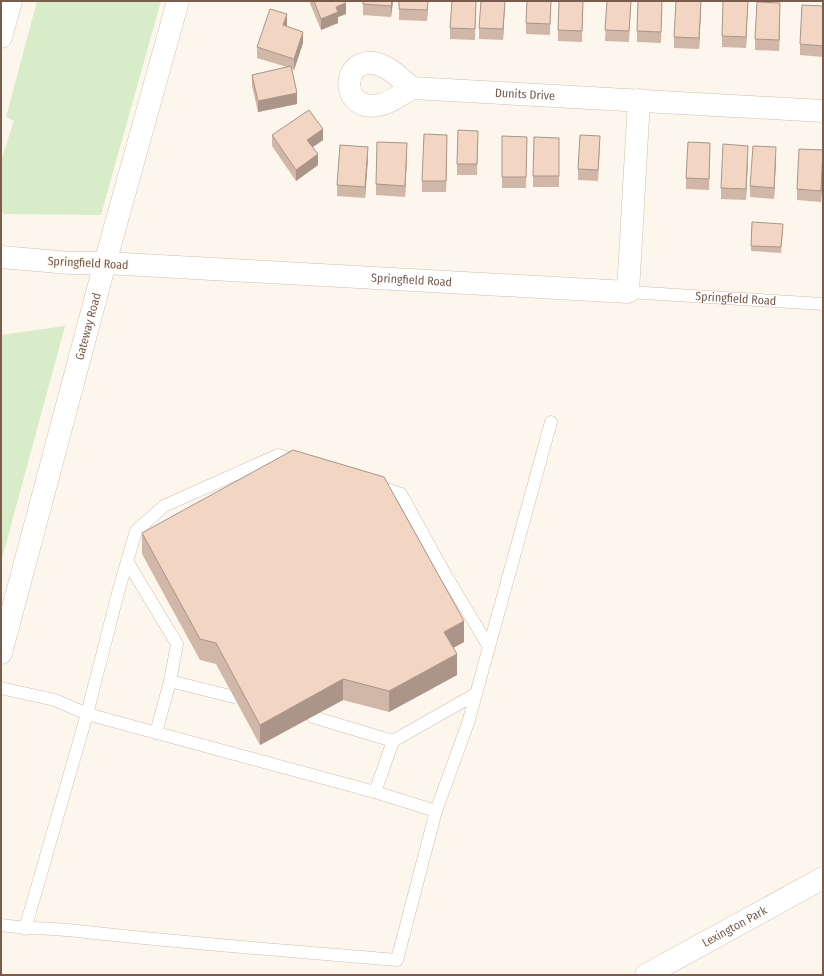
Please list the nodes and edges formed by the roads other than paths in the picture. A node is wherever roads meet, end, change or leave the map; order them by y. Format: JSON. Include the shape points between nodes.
{"nodes":[{"id":1,"x":11,"y":1,"type":"edge"},
{"id":2,"x":178,"y":1,"type":"edge"},
{"id":3,"x":1,"y":37,"type":"edge"},
{"id":4,"x":412,"y":88,"type":"dead end"},
{"id":5,"x":639,"y":100,"type":"junction"},
{"id":6,"x":823,"y":111,"type":"edge"},
{"id":7,"x":1,"y":258,"type":"edge"},
{"id":8,"x":104,"y":263,"type":"junction"},
{"id":9,"x":628,"y":292,"type":"junction"},
{"id":10,"x":823,"y":304,"type":"edge"},
{"id":11,"x":550,"y":422,"type":"dead end"},
{"id":12,"x":308,"y":464,"type":"edge"},
{"id":13,"x":367,"y":482,"type":"edge"},
{"id":14,"x":127,"y":561,"type":"junction"},
{"id":15,"x":489,"y":647,"type":"junction"},
{"id":16,"x":1,"y":653,"type":"edge"},
{"id":17,"x":170,"y":681,"type":"junction"},
{"id":18,"x":1,"y":688,"type":"edge"},
{"id":19,"x":474,"y":694,"type":"junction"},
{"id":20,"x":234,"y":697,"type":"edge"},
{"id":21,"x":87,"y":714,"type":"junction"},
{"id":22,"x":313,"y":717,"type":"edge"},
{"id":23,"x":156,"y":733,"type":"junction"},
{"id":24,"x":393,"y":741,"type":"junction"},
{"id":25,"x":375,"y":792,"type":"junction"},
{"id":26,"x":436,"y":811,"type":"junction"},
{"id":27,"x":823,"y":878,"type":"edge"},
{"id":28,"x":1,"y":925,"type":"edge"},
{"id":29,"x":25,"y":929,"type":"junction"},
{"id":30,"x":646,"y":975,"type":"edge"}],
"edges":[{"from":1,"to":3,"type":"street"},
{"from":2,"to":8,"type":"street","name":"Gateway Road"},
{"from":4,"to":5,"type":"street","name":"Dunits Drive"},
{"from":5,"to":6,"type":"street","name":"Dunits Drive"},
{"from":5,"to":9,"type":"street"},
{"from":7,"to":8,"type":"street","name":"Springfield Road"},
{"from":8,"to":9,"type":"street","name":"Springfield Road"},
{"from":8,"to":16,"type":"street","name":"Gateway Road"},
{"from":9,"to":10,"type":"lane","name":"Springfield Road"},
{"from":11,"to":15,"type":"lane"},
{"from":12,"to":14,"type":"lane","via":[[278,455],[164,506],[136,531]]},
{"from":13,"to":15,"type":"lane","via":[[401,494]]},
{"from":14,"to":17,"type":"lane","via":[[177,644]]},
{"from":14,"to":21,"type":"lane"},
{"from":15,"to":19,"type":"lane"},
{"from":17,"to":20,"type":"lane"},
{"from":17,"to":23,"type":"lane"},
{"from":18,"to":21,"type":"lane","via":[[55,700]]},
{"from":19,"to":24,"type":"lane"},
{"from":19,"to":26,"type":"lane","via":[[468,723]]},
{"from":21,"to":23,"type":"lane"},
{"from":21,"to":29,"type":"lane"},
{"from":22,"to":24,"type":"lane"},
{"from":23,"to":25,"type":"lane"},
{"from":24,"to":25,"type":"lane"},
{"from":25,"to":26,"type":"lane"},
{"from":26,"to":29,"type":"lane","via":[[397,960]]},
{"from":27,"to":30,"type":"street","name":"Lexington Park"},
{"from":28,"to":29,"type":"lane"}]}
